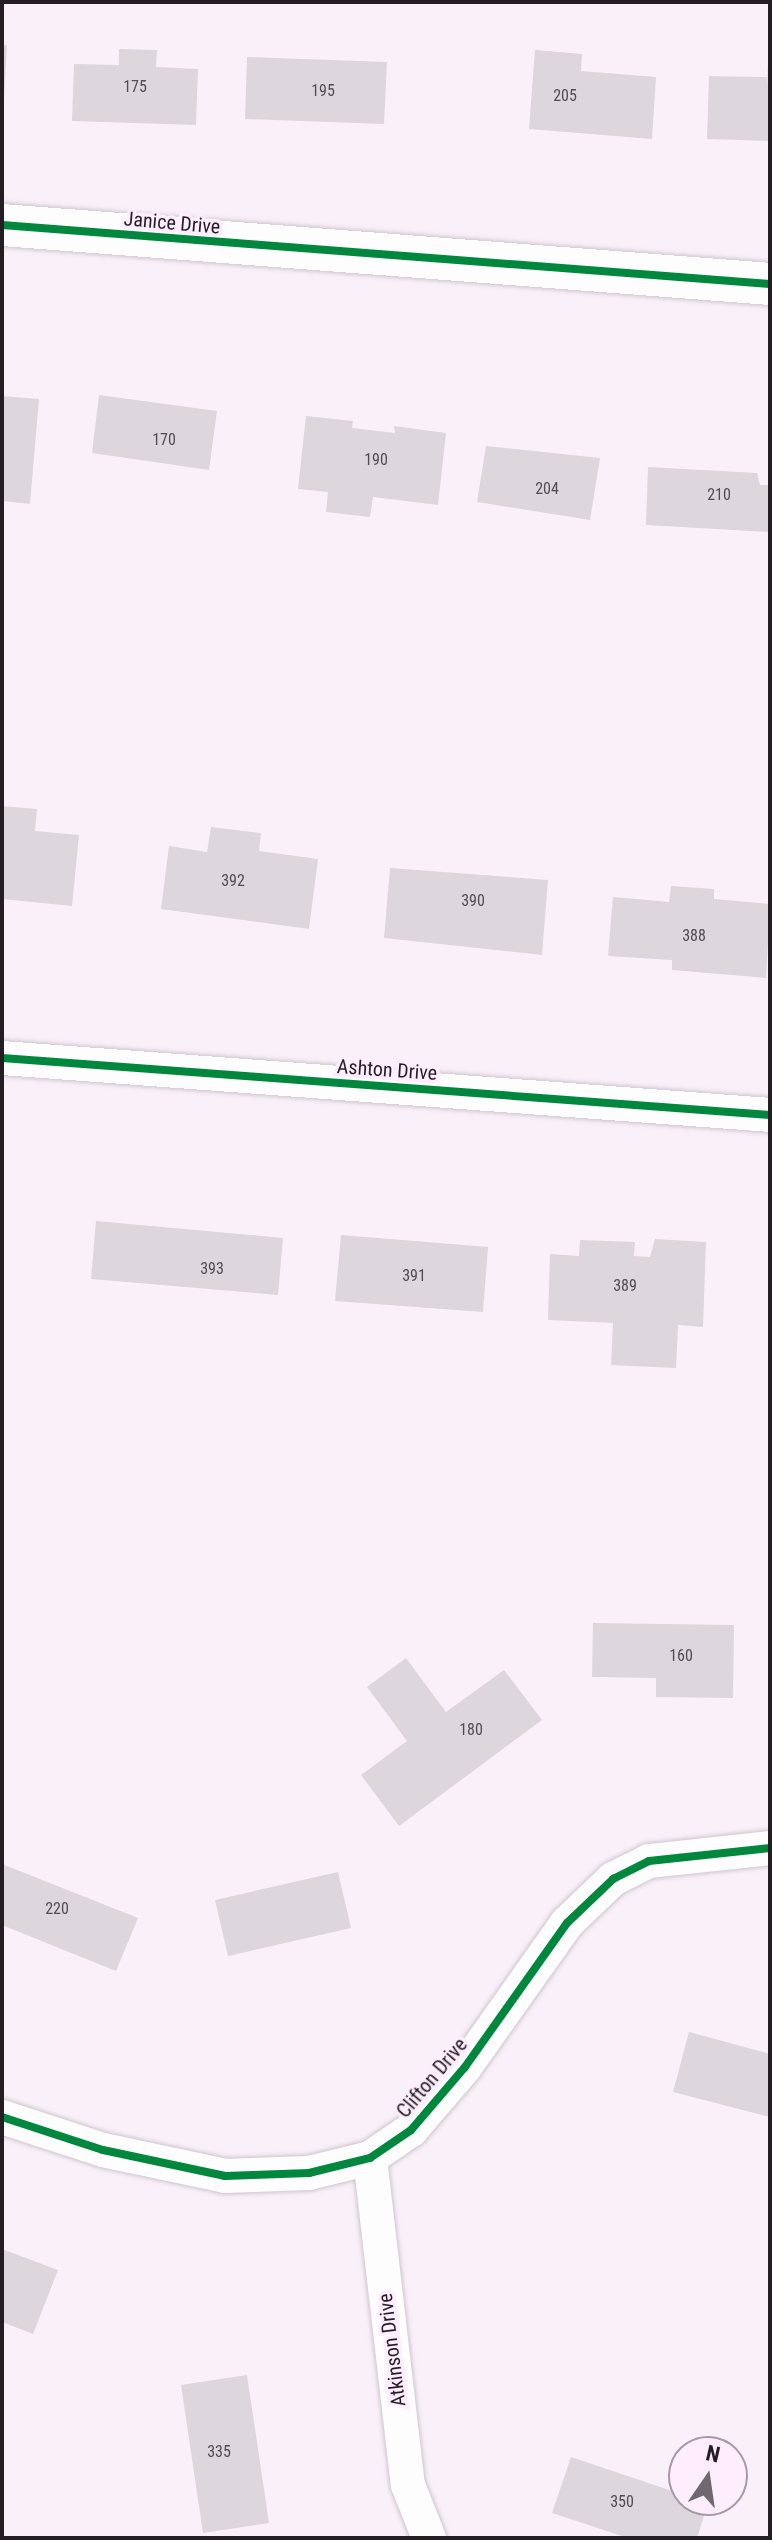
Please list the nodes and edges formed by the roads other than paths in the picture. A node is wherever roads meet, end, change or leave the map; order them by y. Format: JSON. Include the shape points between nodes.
{"nodes":[{"id":1,"x":2,"y":225,"type":"edge"},
{"id":2,"x":770,"y":284,"type":"edge"},
{"id":3,"x":2,"y":1058,"type":"edge"},
{"id":4,"x":770,"y":1115,"type":"edge"},
{"id":5,"x":770,"y":1848,"type":"edge"},
{"id":6,"x":2,"y":2117,"type":"edge"},
{"id":7,"x":370,"y":2158,"type":"junction"},
{"id":8,"x":429,"y":2538,"type":"edge"}],
"edges":[{"from":1,"to":2,"type":"street","name":"Janice Drive"},
{"from":3,"to":4,"type":"street","name":"Ashton Drive"},
{"from":5,"to":7,"type":"street","name":"Clifton Drive","via":[[649,1861],[613,1879],[567,1923],[465,2067],[411,2130]]},
{"from":6,"to":7,"type":"street","name":"Clifton Drive","via":[[103,2150],[225,2176],[309,2173]]},
{"from":7,"to":8,"type":"street","name":"Atkinson Drive","via":[[408,2485]]}]}
